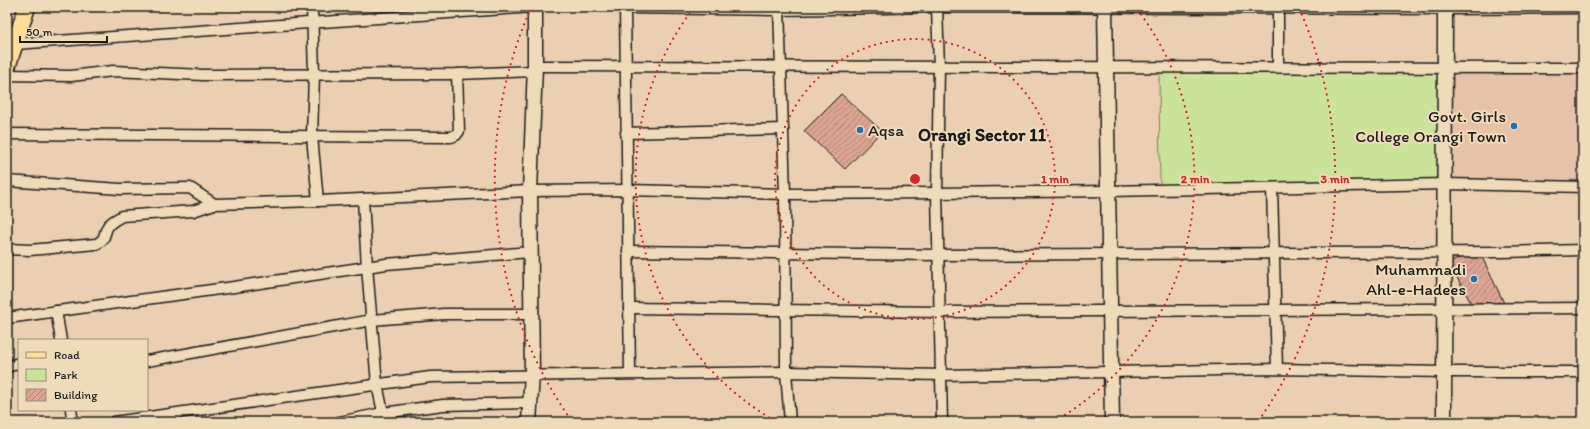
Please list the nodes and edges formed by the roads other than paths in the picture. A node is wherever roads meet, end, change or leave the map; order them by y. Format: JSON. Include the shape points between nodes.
{"nodes":[{"id":1,"x":27,"y":7,"type":"edge"},
{"id":2,"x":312,"y":7,"type":"edge"},
{"id":3,"x":534,"y":7,"type":"edge"},
{"id":4,"x":625,"y":7,"type":"edge"},
{"id":5,"x":937,"y":7,"type":"edge"},
{"id":6,"x":779,"y":8,"type":"edge"},
{"id":7,"x":1105,"y":8,"type":"edge"},
{"id":8,"x":1278,"y":8,"type":"edge"},
{"id":9,"x":1445,"y":8,"type":"edge"},
{"id":10,"x":1583,"y":8,"type":"edge"},
{"id":11,"x":458,"y":10,"type":"edge"},
{"id":12,"x":313,"y":22,"type":"junction"},
{"id":13,"x":15,"y":44,"type":"junction"},
{"id":14,"x":625,"y":65,"type":"junction"},
{"id":15,"x":781,"y":66,"type":"junction"},
{"id":16,"x":7,"y":67,"type":"edge"},
{"id":17,"x":939,"y":67,"type":"junction"},
{"id":18,"x":1106,"y":67,"type":"junction"},
{"id":19,"x":1278,"y":67,"type":"junction"},
{"id":20,"x":1445,"y":68,"type":"junction"},
{"id":21,"x":1583,"y":68,"type":"edge"},
{"id":22,"x":535,"y":69,"type":"junction"},
{"id":23,"x":314,"y":74,"type":"junction"},
{"id":24,"x":458,"y":74,"type":"junction"},
{"id":25,"x":7,"y":75,"type":"edge"},
{"id":26,"x":783,"y":130,"type":"junction"},
{"id":27,"x":626,"y":133,"type":"junction"},
{"id":28,"x":7,"y":134,"type":"edge"},
{"id":29,"x":312,"y":136,"type":"junction"},
{"id":30,"x":7,"y":181,"type":"edge"},
{"id":31,"x":1445,"y":184,"type":"junction"},
{"id":32,"x":1583,"y":187,"type":"edge"},
{"id":33,"x":1272,"y":188,"type":"junction"},
{"id":34,"x":627,"y":190,"type":"junction"},
{"id":35,"x":530,"y":191,"type":"junction"},
{"id":36,"x":1108,"y":191,"type":"junction"},
{"id":37,"x":937,"y":193,"type":"junction"},
{"id":38,"x":785,"y":194,"type":"junction"},
{"id":39,"x":363,"y":199,"type":"junction"},
{"id":40,"x":318,"y":201,"type":"junction"},
{"id":41,"x":214,"y":204,"type":"junction"},
{"id":42,"x":7,"y":249,"type":"edge"},
{"id":43,"x":1583,"y":250,"type":"edge"},
{"id":44,"x":628,"y":251,"type":"junction"},
{"id":45,"x":530,"y":252,"type":"junction"},
{"id":46,"x":1444,"y":252,"type":"junction"},
{"id":47,"x":786,"y":253,"type":"junction"},
{"id":48,"x":1274,"y":253,"type":"junction"},
{"id":49,"x":1109,"y":254,"type":"junction"},
{"id":50,"x":939,"y":255,"type":"junction"},
{"id":51,"x":367,"y":267,"type":"junction"},
{"id":52,"x":629,"y":308,"type":"junction"},
{"id":53,"x":1583,"y":308,"type":"edge"},
{"id":54,"x":786,"y":309,"type":"junction"},
{"id":55,"x":1275,"y":309,"type":"junction"},
{"id":56,"x":1444,"y":309,"type":"junction"},
{"id":57,"x":1110,"y":310,"type":"junction"},
{"id":58,"x":56,"y":311,"type":"junction"},
{"id":59,"x":940,"y":312,"type":"junction"},
{"id":60,"x":531,"y":314,"type":"junction"},
{"id":61,"x":7,"y":318,"type":"edge"},
{"id":62,"x":372,"y":320,"type":"junction"},
{"id":63,"x":61,"y":339,"type":"edge"},
{"id":64,"x":148,"y":361,"type":"edge"},
{"id":65,"x":18,"y":364,"type":"edge"},
{"id":66,"x":7,"y":366,"type":"edge"},
{"id":67,"x":1277,"y":369,"type":"junction"},
{"id":68,"x":786,"y":372,"type":"junction"},
{"id":69,"x":1112,"y":372,"type":"junction"},
{"id":70,"x":1444,"y":372,"type":"junction"},
{"id":71,"x":1583,"y":372,"type":"edge"},
{"id":72,"x":630,"y":373,"type":"junction"},
{"id":73,"x":532,"y":374,"type":"junction"},
{"id":74,"x":942,"y":375,"type":"junction"},
{"id":75,"x":377,"y":384,"type":"junction"},
{"id":76,"x":530,"y":403,"type":"junction"},
{"id":77,"x":71,"y":411,"type":"edge"},
{"id":78,"x":384,"y":418,"type":"edge"},
{"id":79,"x":73,"y":422,"type":"edge"},
{"id":80,"x":114,"y":422,"type":"edge"},
{"id":81,"x":339,"y":422,"type":"edge"},
{"id":82,"x":528,"y":422,"type":"edge"},
{"id":83,"x":790,"y":422,"type":"edge"},
{"id":84,"x":942,"y":422,"type":"edge"},
{"id":85,"x":1112,"y":422,"type":"edge"},
{"id":86,"x":1444,"y":422,"type":"edge"}],
"edges":[{"from":1,"to":13,"type":"main road"},
{"from":2,"to":12,"type":"street"},
{"from":3,"to":11,"type":"street"},
{"from":3,"to":22,"type":"street"},
{"from":4,"to":6,"type":"street"},
{"from":4,"to":14,"type":"street"},
{"from":5,"to":6,"type":"street"},
{"from":5,"to":7,"type":"street"},
{"from":5,"to":17,"type":"street"},
{"from":6,"to":15,"type":"street"},
{"from":7,"to":8,"type":"street"},
{"from":7,"to":18,"type":"street"},
{"from":8,"to":9,"type":"street"},
{"from":8,"to":19,"type":"street"},
{"from":9,"to":10,"type":"street"},
{"from":9,"to":20,"type":"street"},
{"from":11,"to":12,"type":"street"},
{"from":12,"to":13,"type":"street"},
{"from":12,"to":23,"type":"street"},
{"from":13,"to":16,"type":"main road"},
{"from":14,"to":15,"type":"street"},
{"from":14,"to":22,"type":"street"},
{"from":14,"to":27,"type":"street"},
{"from":15,"to":17,"type":"street"},
{"from":15,"to":26,"type":"street"},
{"from":17,"to":18,"type":"street"},
{"from":17,"to":37,"type":"street"},
{"from":18,"to":19,"type":"street"},
{"from":18,"to":36,"type":"street"},
{"from":19,"to":20,"type":"street"},
{"from":20,"to":21,"type":"street"},
{"from":20,"to":31,"type":"street"},
{"from":22,"to":24,"type":"street"},
{"from":22,"to":35,"type":"street"},
{"from":23,"to":24,"type":"street"},
{"from":23,"to":25,"type":"street","via":[[203,75],[113,71],[71,76]]},
{"from":23,"to":29,"type":"street"},
{"from":24,"to":29,"type":"street","via":[[456,135]]},
{"from":26,"to":27,"type":"street"},
{"from":26,"to":38,"type":"street"},
{"from":27,"to":34,"type":"street"},
{"from":28,"to":29,"type":"street"},
{"from":29,"to":40,"type":"street"},
{"from":30,"to":41,"type":"street","via":[[120,189],[190,188]]},
{"from":31,"to":32,"type":"street"},
{"from":31,"to":33,"type":"street"},
{"from":31,"to":46,"type":"street"},
{"from":33,"to":36,"type":"street"},
{"from":33,"to":48,"type":"street"},
{"from":34,"to":35,"type":"street"},
{"from":34,"to":38,"type":"street"},
{"from":34,"to":44,"type":"street"},
{"from":35,"to":39,"type":"street"},
{"from":35,"to":45,"type":"street"},
{"from":36,"to":37,"type":"street"},
{"from":36,"to":49,"type":"street"},
{"from":37,"to":38,"type":"street"},
{"from":37,"to":50,"type":"street"},
{"from":38,"to":47,"type":"street"},
{"from":39,"to":40,"type":"street"},
{"from":39,"to":51,"type":"street"},
{"from":40,"to":41,"type":"street"},
{"from":41,"to":42,"type":"street","via":[[193,211],[122,216],[108,226],[104,238],[96,244],[30,250]]},
{"from":43,"to":46,"type":"street"},
{"from":44,"to":47,"type":"street"},
{"from":44,"to":52,"type":"street"},
{"from":45,"to":51,"type":"street"},
{"from":45,"to":60,"type":"street"},
{"from":46,"to":48,"type":"street"},
{"from":46,"to":56,"type":"street"},
{"from":47,"to":50,"type":"street"},
{"from":47,"to":54,"type":"street"},
{"from":48,"to":49,"type":"street"},
{"from":48,"to":55,"type":"street"},
{"from":49,"to":50,"type":"street"},
{"from":49,"to":57,"type":"street"},
{"from":50,"to":59,"type":"street"},
{"from":51,"to":58,"type":"street"},
{"from":51,"to":62,"type":"street"},
{"from":52,"to":54,"type":"street"},
{"from":52,"to":72,"type":"street"},
{"from":53,"to":56,"type":"street"},
{"from":54,"to":59,"type":"street"},
{"from":54,"to":68,"type":"street"},
{"from":55,"to":56,"type":"street"},
{"from":55,"to":57,"type":"street"},
{"from":55,"to":67,"type":"street"},
{"from":56,"to":70,"type":"street"},
{"from":57,"to":59,"type":"street"},
{"from":57,"to":69,"type":"street"},
{"from":58,"to":61,"type":"street"},
{"from":58,"to":63,"type":"street"},
{"from":59,"to":74,"type":"street"},
{"from":60,"to":62,"type":"street","via":[[444,314]]},
{"from":60,"to":73,"type":"street"},
{"from":62,"to":64,"type":"street"},
{"from":62,"to":75,"type":"street"},
{"from":65,"to":66,"type":"street"},
{"from":67,"to":69,"type":"street"},
{"from":67,"to":70,"type":"street"},
{"from":68,"to":72,"type":"street"},
{"from":68,"to":74,"type":"street"},
{"from":68,"to":83,"type":"street"},
{"from":69,"to":74,"type":"street"},
{"from":69,"to":85,"type":"street"},
{"from":70,"to":71,"type":"street"},
{"from":70,"to":86,"type":"street"},
{"from":72,"to":73,"type":"street"},
{"from":73,"to":75,"type":"street","via":[[430,377]]},
{"from":73,"to":76,"type":"street"},
{"from":74,"to":84,"type":"street"},
{"from":75,"to":78,"type":"street"},
{"from":75,"to":80,"type":"street"},
{"from":76,"to":78,"type":"street","via":[[444,405]]},
{"from":76,"to":82,"type":"street"},
{"from":77,"to":79,"type":"street"},
{"from":78,"to":81,"type":"street"}]}
